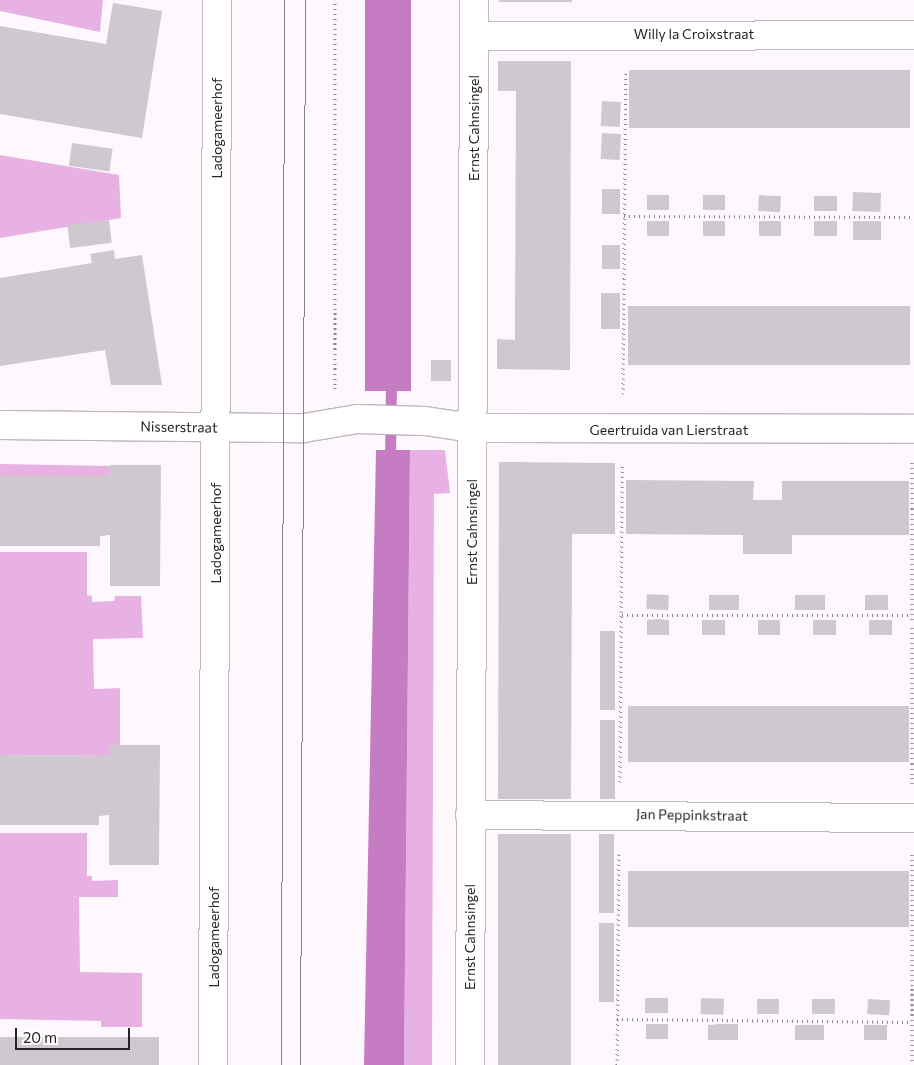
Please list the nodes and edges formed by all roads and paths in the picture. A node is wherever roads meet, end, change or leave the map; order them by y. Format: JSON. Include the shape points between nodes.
{"nodes":[{"id":1,"x":217,"y":0,"type":"edge"},
{"id":2,"x":336,"y":0,"type":"edge"},
{"id":3,"x":474,"y":0,"type":"edge"},
{"id":4,"x":627,"y":34,"type":"junction"},
{"id":5,"x":914,"y":34,"type":"edge"},
{"id":6,"x":474,"y":36,"type":"junction"},
{"id":7,"x":624,"y":216,"type":"junction"},
{"id":8,"x":914,"y":217,"type":"edge"},
{"id":9,"x":346,"y":421,"type":"junction"},
{"id":10,"x":425,"y":421,"type":"joint"},
{"id":11,"x":0,"y":425,"type":"edge"},
{"id":12,"x":216,"y":427,"type":"junction"},
{"id":13,"x":473,"y":428,"type":"junction"},
{"id":14,"x":913,"y":429,"type":"edge"},
{"id":15,"x":622,"y":430,"type":"junction"},
{"id":16,"x":622,"y":615,"type":"junction"},
{"id":17,"x":912,"y":615,"type":"junction"},
{"id":18,"x":620,"y":814,"type":"junction"},
{"id":19,"x":470,"y":815,"type":"junction"},
{"id":20,"x":913,"y":818,"type":"edge"},
{"id":21,"x":617,"y":1019,"type":"junction"},
{"id":22,"x":912,"y":1022,"type":"junction"},
{"id":23,"x":213,"y":1065,"type":"edge"},
{"id":24,"x":470,"y":1065,"type":"edge"},
{"id":25,"x":617,"y":1065,"type":"edge"},
{"id":26,"x":912,"y":1065,"type":"edge"}],
"edges":[{"from":1,"to":12,"type":"street","name":"Ladogameerhof"},
{"from":2,"to":9,"type":"path"},
{"from":3,"to":6,"type":"street","name":"Ernst Cahnsingel"},
{"from":4,"to":5,"type":"street","name":"Willy la Croixstraat"},
{"from":4,"to":6,"type":"street","name":"Willy la Croixstraat"},
{"from":4,"to":7,"type":"path"},
{"from":6,"to":13,"type":"street","name":"Ernst Cahnsingel"},
{"from":7,"to":8,"type":"path"},
{"from":7,"to":15,"type":"path"},
{"from":9,"to":10,"type":"street","name":"Nisserstraat"},
{"from":9,"to":12,"type":"street","name":"Nisserstraat","via":[[304,428]]},
{"from":10,"to":13,"type":"street","name":"Geertruida van Lierstraat"},
{"from":11,"to":12,"type":"street","name":"Nisserstraat"},
{"from":12,"to":23,"type":"street","name":"Ladogameerhof"},
{"from":13,"to":15,"type":"street","name":"Geertruida van Lierstraat"},
{"from":13,"to":19,"type":"street","name":"Ernst Cahnsingel"},
{"from":14,"to":15,"type":"street","name":"Geertruida van Lierstraat"},
{"from":14,"to":17,"type":"path"},
{"from":15,"to":16,"type":"path"},
{"from":16,"to":17,"type":"path"},
{"from":16,"to":18,"type":"path"},
{"from":17,"to":20,"type":"path"},
{"from":18,"to":19,"type":"street","name":"Jan Peppinkstraat"},
{"from":18,"to":20,"type":"street","name":"Jan Peppinkstraat"},
{"from":18,"to":21,"type":"path"},
{"from":19,"to":24,"type":"street","name":"Ernst Cahnsingel"},
{"from":20,"to":22,"type":"path"},
{"from":21,"to":22,"type":"path"},
{"from":21,"to":25,"type":"path"},
{"from":22,"to":26,"type":"path"}]}
